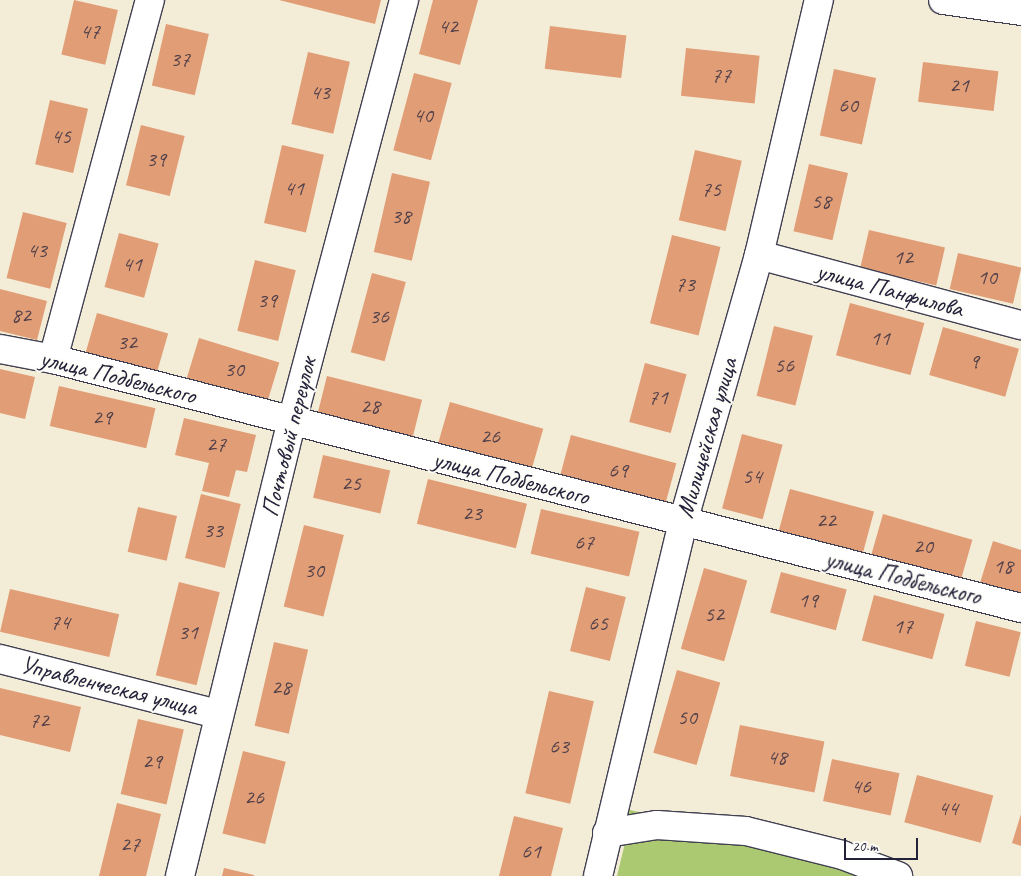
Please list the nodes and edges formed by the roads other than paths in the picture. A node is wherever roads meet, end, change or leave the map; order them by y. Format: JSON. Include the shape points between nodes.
{"nodes":[{"id":1,"x":150,"y":0,"type":"edge"},
{"id":2,"x":404,"y":0,"type":"edge"},
{"id":3,"x":819,"y":0,"type":"edge"},
{"id":4,"x":943,"y":0,"type":"edge"},
{"id":5,"x":1021,"y":11,"type":"edge"},
{"id":6,"x":760,"y":255,"type":"junction"},
{"id":7,"x":1021,"y":325,"type":"edge"},
{"id":8,"x":0,"y":349,"type":"edge"},
{"id":9,"x":53,"y":359,"type":"junction"},
{"id":10,"x":292,"y":421,"type":"junction"},
{"id":11,"x":683,"y":522,"type":"junction"},
{"id":12,"x":1021,"y":608,"type":"edge"},
{"id":13,"x":0,"y":659,"type":"edge"},
{"id":14,"x":218,"y":714,"type":"junction"},
{"id":15,"x":607,"y":833,"type":"junction"},
{"id":16,"x":180,"y":876,"type":"edge"},
{"id":17,"x":598,"y":876,"type":"edge"},
{"id":18,"x":898,"y":876,"type":"edge"}],
"edges":[{"from":1,"to":9,"type":"street"},
{"from":2,"to":10,"type":"street","name":"Почтовый переулок"},
{"from":3,"to":6,"type":"street","name":"Милицейская улица"},
{"from":4,"to":5,"type":"street"},
{"from":6,"to":7,"type":"street","name":"улица Панфилова"},
{"from":6,"to":11,"type":"street","name":"Милицейская улица"},
{"from":8,"to":9,"type":"street","name":"улица Подбельского"},
{"from":9,"to":10,"type":"street","name":"улица Подбельского"},
{"from":10,"to":11,"type":"street","name":"улица Подбельского"},
{"from":10,"to":14,"type":"street","name":"Почтовый переулок"},
{"from":11,"to":12,"type":"street","name":"улица Подбельского"},
{"from":11,"to":15,"type":"street","name":"Милицейская улица"},
{"from":13,"to":14,"type":"street","name":"Управленческая улица"},
{"from":14,"to":16,"type":"street","name":"Почтовый переулок"},
{"from":15,"to":17,"type":"street","name":"Милицейская улица"},
{"from":15,"to":18,"type":"street","via":[[657,825],[693,825],[746,832],[842,855]]}]}
